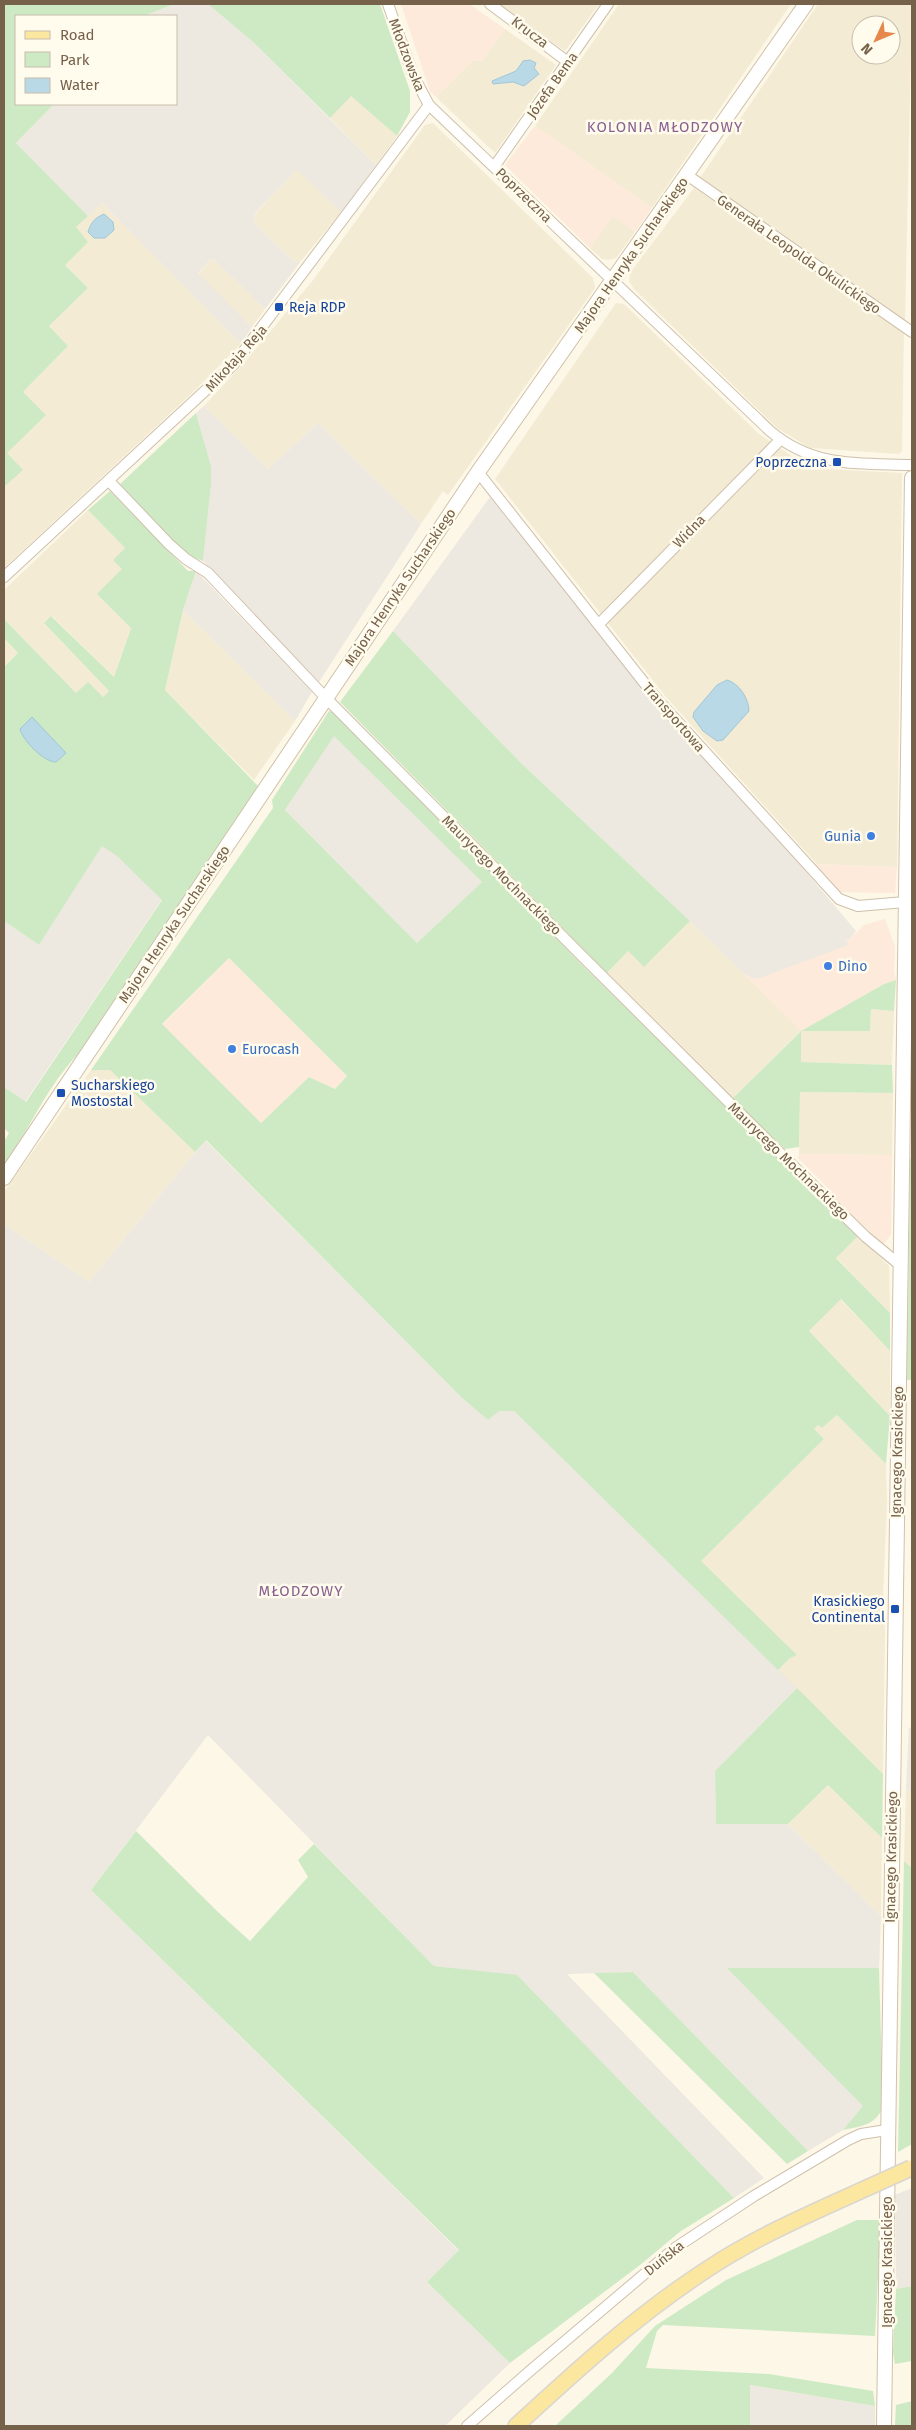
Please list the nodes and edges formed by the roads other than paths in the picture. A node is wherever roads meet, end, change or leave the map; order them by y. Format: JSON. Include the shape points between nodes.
{"nodes":[{"id":1,"x":388,"y":4,"type":"edge"},
{"id":2,"x":490,"y":4,"type":"edge"},
{"id":3,"x":608,"y":4,"type":"edge"},
{"id":4,"x":806,"y":4,"type":"edge"},
{"id":5,"x":568,"y":62,"type":"junction"},
{"id":6,"x":429,"y":105,"type":"junction"},
{"id":7,"x":494,"y":167,"type":"junction"},
{"id":8,"x":687,"y":175,"type":"junction"},
{"id":9,"x":612,"y":280,"type":"junction"},
{"id":10,"x":912,"y":332,"type":"edge"},
{"id":11,"x":780,"y":440,"type":"junction"},
{"id":12,"x":912,"y":465,"type":"edge"},
{"id":13,"x":478,"y":472,"type":"junction"},
{"id":14,"x":912,"y":478,"type":"edge"},
{"id":15,"x":109,"y":481,"type":"junction"},
{"id":16,"x":912,"y":568,"type":"edge"},
{"id":17,"x":4,"y":577,"type":"edge"},
{"id":18,"x":600,"y":624,"type":"junction"},
{"id":19,"x":325,"y":697,"type":"junction"},
{"id":20,"x":910,"y":782,"type":"edge"},
{"id":21,"x":905,"y":902,"type":"junction"},
{"id":22,"x":907,"y":1078,"type":"edge"},
{"id":23,"x":4,"y":1178,"type":"edge"},
{"id":24,"x":900,"y":1265,"type":"junction"},
{"id":25,"x":887,"y":2130,"type":"junction"},
{"id":26,"x":911,"y":2168,"type":"edge"},
{"id":27,"x":467,"y":2426,"type":"edge"},
{"id":28,"x":516,"y":2426,"type":"edge"},
{"id":29,"x":884,"y":2426,"type":"edge"}],
"edges":[{"from":1,"to":6,"type":"street","name":"Młodzowska","via":[[413,75]]},
{"from":2,"to":5,"type":"street","name":"Krucza"},
{"from":3,"to":5,"type":"street","name":"Józefa Bema"},
{"from":4,"to":8,"type":"street","name":"Majora Henryka Sucharskiego"},
{"from":5,"to":7,"type":"street","name":"Józefa Bema"},
{"from":6,"to":7,"type":"street","name":"Poprzeczna"},
{"from":6,"to":15,"type":"street","name":"Mikołaja Reja","via":[[234,364]]},
{"from":7,"to":9,"type":"street","name":"Poprzeczna"},
{"from":8,"to":9,"type":"street","name":"Majora Henryka Sucharskiego"},
{"from":8,"to":10,"type":"street","name":"Generała Leopolda Okulickiego"},
{"from":9,"to":11,"type":"street","name":"Poprzeczna"},
{"from":9,"to":13,"type":"street","name":"Majora Henryka Sucharskiego"},
{"from":11,"to":12,"type":"street","name":"Poprzeczna","via":[[801,452],[837,462]]},
{"from":11,"to":18,"type":"street","name":"Widna"},
{"from":13,"to":18,"type":"street","name":"Transportowa"},
{"from":13,"to":19,"type":"street","name":"Majora Henryka Sucharskiego"},
{"from":14,"to":16,"type":"street","name":"Ignacego Krasickiego"},
{"from":15,"to":17,"type":"street","name":"Mikołaja Reja"},
{"from":15,"to":19,"type":"street","name":"Maurycego Mochnackiego","via":[[169,544],[208,573]]},
{"from":16,"to":20,"type":"street","name":"Ignacego Krasickiego"},
{"from":18,"to":21,"type":"street","name":"Transportowa","via":[[657,699],[839,899],[858,906]]},
{"from":19,"to":23,"type":"street","name":"Majora Henryka Sucharskiego"},
{"from":19,"to":24,"type":"street","name":"Maurycego Mochnackiego","via":[[779,1152],[866,1237]]},
{"from":20,"to":21,"type":"street","name":"Ignacego Krasickiego"},
{"from":21,"to":22,"type":"street","name":"Ignacego Krasickiego"},
{"from":22,"to":24,"type":"street","name":"Ignacego Krasickiego"},
{"from":24,"to":25,"type":"street","name":"Ignacego Krasickiego"},
{"from":25,"to":27,"type":"street","name":"Duńska","via":[[861,2134],[848,2140],[686,2240]]},
{"from":25,"to":29,"type":"street","name":"Ignacego Krasickiego"},
{"from":26,"to":28,"type":"main road","bridge":true,"via":[[792,2222],[707,2269],[597,2352]]}]}
